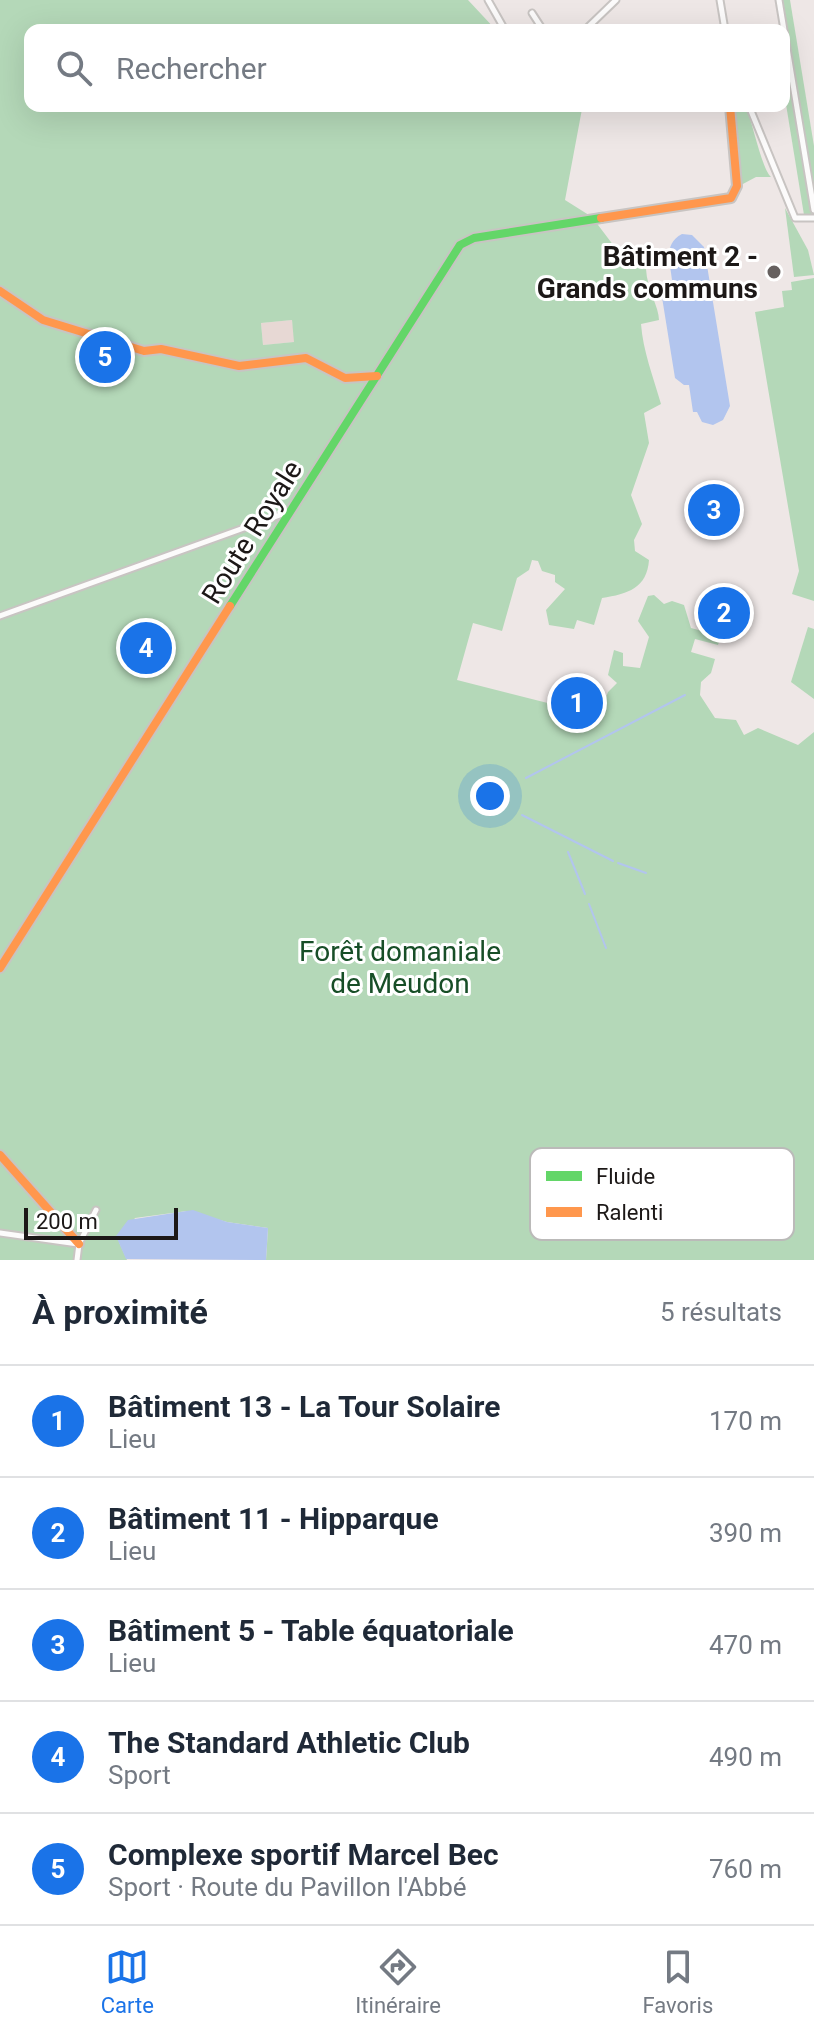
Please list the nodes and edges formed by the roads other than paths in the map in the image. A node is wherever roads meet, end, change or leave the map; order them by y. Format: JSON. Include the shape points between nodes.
{"nodes":[{"id":1,"x":488,"y":0,"type":"edge"},
{"id":2,"x":616,"y":0,"type":"edge"},
{"id":3,"x":720,"y":0,"type":"edge"},
{"id":4,"x":779,"y":0,"type":"edge"},
{"id":5,"x":532,"y":13,"type":"dead end"},
{"id":6,"x":502,"y":24,"type":"edge"},
{"id":7,"x":539,"y":24,"type":"edge"},
{"id":8,"x":591,"y":24,"type":"edge"},
{"id":9,"x":724,"y":24,"type":"edge"},
{"id":10,"x":783,"y":24,"type":"edge"},
{"id":11,"x":790,"y":66,"type":"edge"},
{"id":12,"x":730,"y":112,"type":"edge"},
{"id":13,"x":751,"y":112,"type":"edge"},
{"id":14,"x":814,"y":210,"type":"edge"},
{"id":15,"x":814,"y":218,"type":"edge"},
{"id":16,"x":0,"y":291,"type":"edge"},
{"id":17,"x":377,"y":376,"type":"junction"},
{"id":18,"x":292,"y":511,"type":"junction"},
{"id":19,"x":0,"y":616,"type":"edge"},
{"id":20,"x":0,"y":968,"type":"edge"},
{"id":21,"x":0,"y":1155,"type":"edge"},
{"id":22,"x":96,"y":1210,"type":"dead end"},
{"id":23,"x":0,"y":1233,"type":"edge"},
{"id":24,"x":79,"y":1244,"type":"junction"},
{"id":25,"x":77,"y":1260,"type":"edge"}],
"edges":[{"from":1,"to":6,"type":"street"},
{"from":2,"to":8,"type":"street"},
{"from":3,"to":9,"type":"street"},
{"from":4,"to":10,"type":"street"},
{"from":5,"to":7,"type":"street"},
{"from":11,"to":14,"type":"street"},
{"from":12,"to":17,"type":"street","name":"Route Royale","via":[[735,196],[464,241]]},
{"from":13,"to":15,"type":"street","via":[[795,218]]},
{"from":16,"to":17,"type":"street","via":[[43,320],[144,351],[165,349],[239,366],[306,358],[348,380]]},
{"from":17,"to":18,"type":"street","name":"Route Royale"},
{"from":18,"to":19,"type":"street"},
{"from":18,"to":20,"type":"street","name":"Route Royale"},
{"from":21,"to":24,"type":"street"},
{"from":22,"to":24,"type":"street"},
{"from":23,"to":24,"type":"street"},
{"from":24,"to":25,"type":"street"}]}
